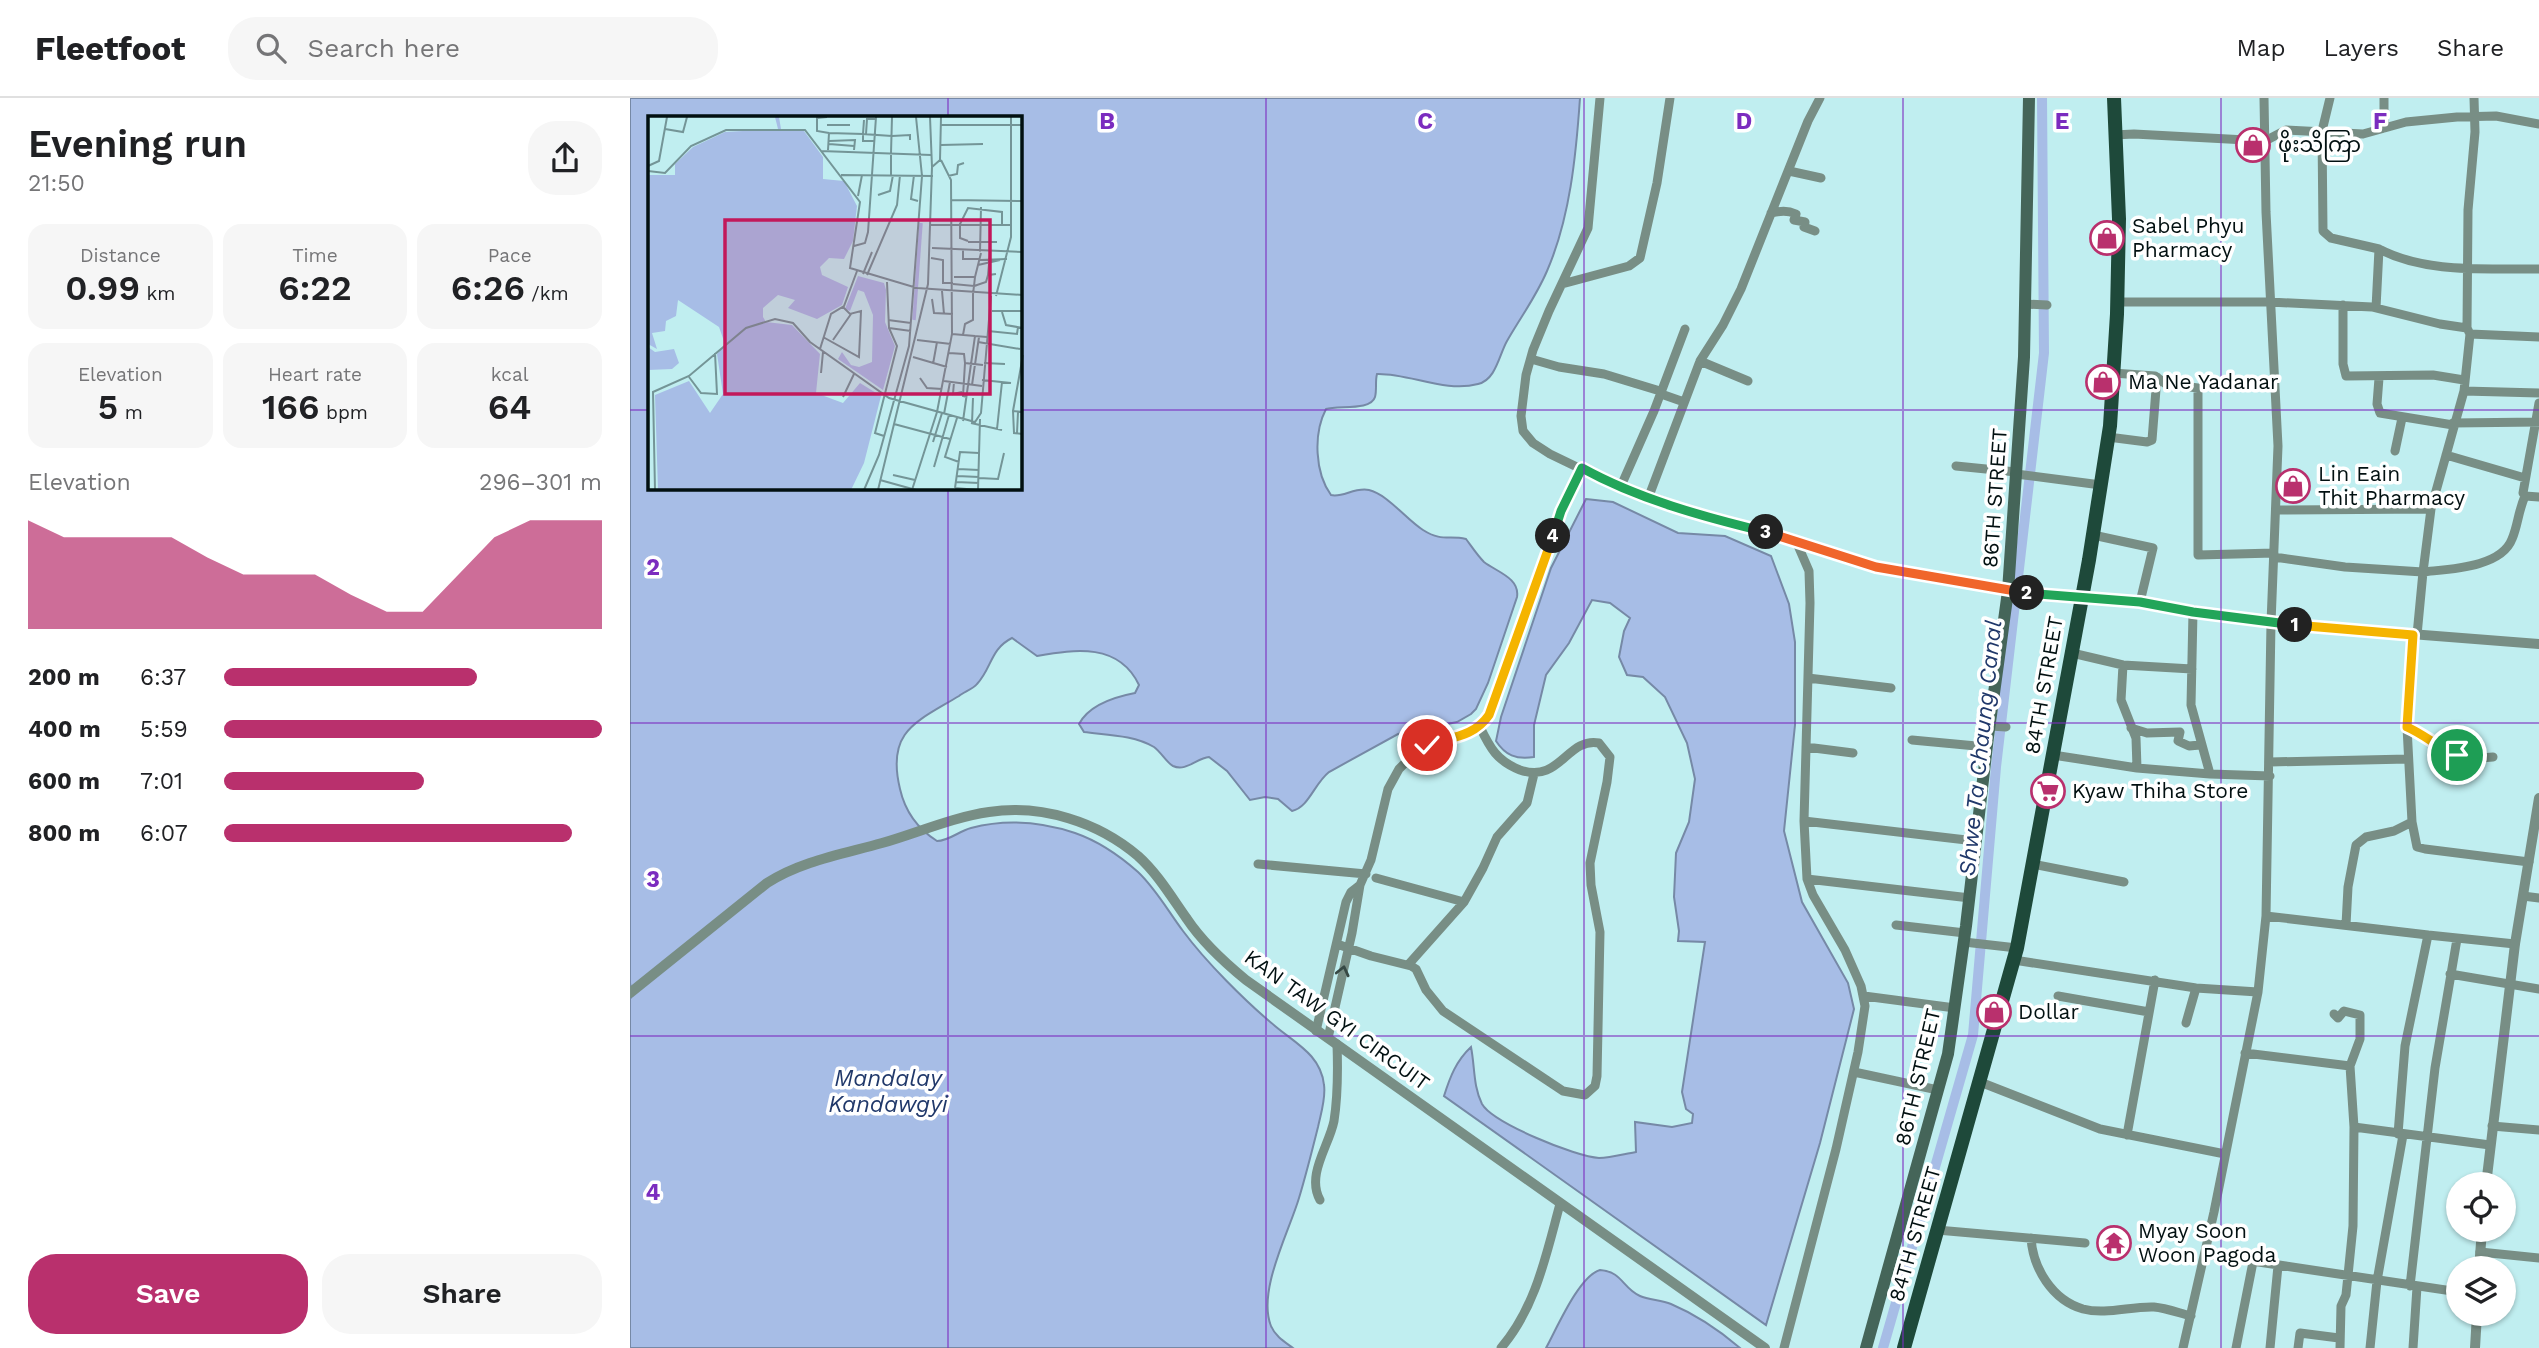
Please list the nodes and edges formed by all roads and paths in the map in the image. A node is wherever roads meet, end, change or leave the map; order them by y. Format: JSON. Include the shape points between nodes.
{"nodes":[{"id":1,"x":1600,"y":98,"type":"edge"},
{"id":2,"x":1670,"y":98,"type":"edge"},
{"id":3,"x":1820,"y":98,"type":"edge"},
{"id":4,"x":2029,"y":98,"type":"edge"},
{"id":5,"x":2114,"y":98,"type":"edge"},
{"id":6,"x":2264,"y":98,"type":"edge"},
{"id":7,"x":2330,"y":98,"type":"edge"},
{"id":8,"x":2384,"y":98,"type":"edge"},
{"id":9,"x":2474,"y":98,"type":"edge"},
{"id":10,"x":2475,"y":116,"type":"junction"},
{"id":11,"x":2539,"y":124,"type":"edge"},
{"id":12,"x":2384,"y":128,"type":"junction"},
{"id":13,"x":2322,"y":131,"type":"junction"},
{"id":14,"x":2114,"y":135,"type":"junction"},
{"id":15,"x":2265,"y":141,"type":"junction"},
{"id":16,"x":1789,"y":171,"type":"junction"},
{"id":17,"x":1821,"y":178,"type":"dead end"},
{"id":18,"x":1771,"y":213,"type":"junction"},
{"id":19,"x":1815,"y":231,"type":"dead end"},
{"id":20,"x":2379,"y":249,"type":"junction"},
{"id":21,"x":2467,"y":268,"type":"junction"},
{"id":22,"x":2539,"y":269,"type":"edge"},
{"id":23,"x":1562,"y":284,"type":"junction"},
{"id":24,"x":2117,"y":302,"type":"junction"},
{"id":25,"x":2270,"y":302,"type":"junction"},
{"id":26,"x":2343,"y":305,"type":"junction"},
{"id":27,"x":2376,"y":308,"type":"junction"},
{"id":28,"x":1685,"y":329,"type":"dead end"},
{"id":29,"x":2469,"y":331,"type":"junction"},
{"id":30,"x":2539,"y":337,"type":"edge"},
{"id":31,"x":1531,"y":359,"type":"junction"},
{"id":32,"x":1700,"y":361,"type":"junction"},
{"id":33,"x":2113,"y":373,"type":"junction"},
{"id":34,"x":2157,"y":377,"type":"junction"},
{"id":35,"x":2379,"y":378,"type":"junction"},
{"id":36,"x":1748,"y":382,"type":"dead end"},
{"id":37,"x":2464,"y":385,"type":"junction"},
{"id":38,"x":1660,"y":391,"type":"junction"},
{"id":39,"x":2539,"y":393,"type":"edge"},
{"id":40,"x":1684,"y":402,"type":"junction"},
{"id":41,"x":2539,"y":403,"type":"edge"},
{"id":42,"x":2402,"y":418,"type":"junction"},
{"id":43,"x":2538,"y":422,"type":"edge"},
{"id":44,"x":2453,"y":424,"type":"junction"},
{"id":45,"x":2108,"y":437,"type":"junction"},
{"id":46,"x":2395,"y":451,"type":"dead end"},
{"id":47,"x":2446,"y":455,"type":"junction"},
{"id":48,"x":1955,"y":466,"type":"dead end"},
{"id":49,"x":1582,"y":468,"type":"junction"},
{"id":50,"x":2019,"y":474,"type":"junction"},
{"id":51,"x":2525,"y":478,"type":"junction"},
{"id":52,"x":2101,"y":485,"type":"junction"},
{"id":53,"x":1622,"y":486,"type":"junction"},
{"id":54,"x":1649,"y":496,"type":"junction"},
{"id":55,"x":2525,"y":496,"type":"junction"},
{"id":56,"x":2539,"y":497,"type":"edge"},
{"id":57,"x":2431,"y":509,"type":"junction"},
{"id":58,"x":2276,"y":510,"type":"junction"},
{"id":59,"x":2093,"y":535,"type":"junction"},
{"id":60,"x":1796,"y":541,"type":"junction"},
{"id":61,"x":2274,"y":555,"type":"junction"},
{"id":62,"x":2423,"y":572,"type":"junction"},
{"id":63,"x":2010,"y":592,"type":"junction"},
{"id":64,"x":2082,"y":597,"type":"junction"},
{"id":65,"x":2140,"y":602,"type":"junction"},
{"id":66,"x":2193,"y":612,"type":"junction"},
{"id":67,"x":2271,"y":623,"type":"junction"},
{"id":68,"x":2415,"y":635,"type":"junction"},
{"id":69,"x":2539,"y":644,"type":"edge"},
{"id":70,"x":2072,"y":653,"type":"junction"},
{"id":71,"x":2123,"y":665,"type":"junction"},
{"id":72,"x":2192,"y":669,"type":"junction"},
{"id":73,"x":1808,"y":678,"type":"junction"},
{"id":74,"x":1891,"y":688,"type":"dead end"},
{"id":75,"x":1480,"y":727,"type":"junction"},
{"id":76,"x":2131,"y":727,"type":"junction"},
{"id":77,"x":2407,"y":727,"type":"junction"},
{"id":78,"x":1912,"y":740,"type":"dead end"},
{"id":79,"x":2200,"y":745,"type":"junction"},
{"id":80,"x":1806,"y":747,"type":"junction"},
{"id":81,"x":1987,"y":747,"type":"junction"},
{"id":82,"x":1853,"y":753,"type":"dead end"},
{"id":83,"x":2053,"y":755,"type":"junction"},
{"id":84,"x":2493,"y":757,"type":"dead end"},
{"id":85,"x":2408,"y":759,"type":"junction"},
{"id":86,"x":2270,"y":762,"type":"junction"},
{"id":87,"x":2137,"y":768,"type":"junction"},
{"id":88,"x":1534,"y":774,"type":"junction"},
{"id":89,"x":2210,"y":774,"type":"junction"},
{"id":90,"x":2270,"y":776,"type":"junction"},
{"id":91,"x":2539,"y":798,"type":"edge"},
{"id":92,"x":1804,"y":821,"type":"junction"},
{"id":93,"x":2412,"y":821,"type":"junction"},
{"id":94,"x":1975,"y":841,"type":"junction"},
{"id":95,"x":2529,"y":862,"type":"junction"},
{"id":96,"x":1258,"y":864,"type":"dead end"},
{"id":97,"x":2032,"y":864,"type":"junction"},
{"id":98,"x":1366,"y":874,"type":"junction"},
{"id":99,"x":1376,"y":878,"type":"dead end"},
{"id":100,"x":1807,"y":879,"type":"junction"},
{"id":101,"x":2124,"y":882,"type":"dead end"},
{"id":102,"x":1360,"y":885,"type":"junction"},
{"id":103,"x":2523,"y":896,"type":"junction"},
{"id":104,"x":1970,"y":898,"type":"junction"},
{"id":105,"x":2539,"y":898,"type":"edge"},
{"id":106,"x":1464,"y":902,"type":"junction"},
{"id":107,"x":2266,"y":916,"type":"junction"},
{"id":108,"x":1896,"y":925,"type":"dead end"},
{"id":109,"x":2346,"y":925,"type":"junction"},
{"id":110,"x":2428,"y":935,"type":"junction"},
{"id":111,"x":2457,"y":939,"type":"junction"},
{"id":112,"x":1972,"y":940,"type":"junction"},
{"id":113,"x":1337,"y":944,"type":"junction"},
{"id":114,"x":2515,"y":944,"type":"junction"},
{"id":115,"x":1348,"y":947,"type":"junction"},
{"id":116,"x":2015,"y":954,"type":"junction"},
{"id":117,"x":1408,"y":965,"type":"junction"},
{"id":118,"x":2450,"y":974,"type":"junction"},
{"id":119,"x":2155,"y":981,"type":"junction"},
{"id":120,"x":2511,"y":984,"type":"junction"},
{"id":121,"x":2196,"y":988,"type":"junction"},
{"id":122,"x":2539,"y":989,"type":"edge"},
{"id":123,"x":2258,"y":992,"type":"junction"},
{"id":124,"x":630,"y":993,"type":"edge"},
{"id":125,"x":1864,"y":996,"type":"junction"},
{"id":126,"x":2058,"y":996,"type":"dead end"},
{"id":127,"x":1955,"y":1008,"type":"junction"},
{"id":128,"x":2149,"y":1012,"type":"junction"},
{"id":129,"x":2334,"y":1014,"type":"dead end"},
{"id":130,"x":2186,"y":1023,"type":"dead end"},
{"id":131,"x":1316,"y":1031,"type":"junction"},
{"id":132,"x":1332,"y":1041,"type":"junction"},
{"id":133,"x":2245,"y":1053,"type":"junction"},
{"id":134,"x":2350,"y":1066,"type":"junction"},
{"id":135,"x":1854,"y":1072,"type":"junction"},
{"id":136,"x":1980,"y":1082,"type":"junction"},
{"id":137,"x":1938,"y":1090,"type":"junction"},
{"id":138,"x":2492,"y":1126,"type":"junction"},
{"id":139,"x":2354,"y":1127,"type":"junction"},
{"id":140,"x":2539,"y":1130,"type":"edge"},
{"id":141,"x":2401,"y":1134,"type":"junction"},
{"id":142,"x":2127,"y":1135,"type":"junction"},
{"id":143,"x":2427,"y":1137,"type":"junction"},
{"id":144,"x":2490,"y":1145,"type":"junction"},
{"id":145,"x":2225,"y":1154,"type":"junction"},
{"id":146,"x":2487,"y":1172,"type":"edge"},
{"id":147,"x":1320,"y":1200,"type":"dead end"},
{"id":148,"x":1560,"y":1204,"type":"junction"},
{"id":149,"x":1937,"y":1230,"type":"junction"},
{"id":150,"x":2031,"y":1238,"type":"junction"},
{"id":151,"x":2481,"y":1242,"type":"edge"},
{"id":152,"x":2085,"y":1243,"type":"dead end"},
{"id":153,"x":2480,"y":1252,"type":"junction"},
{"id":154,"x":2205,"y":1254,"type":"junction"},
{"id":155,"x":2480,"y":1256,"type":"edge"},
{"id":156,"x":2539,"y":1258,"type":"edge"},
{"id":157,"x":2253,"y":1262,"type":"junction"},
{"id":158,"x":2278,"y":1266,"type":"junction"},
{"id":159,"x":2348,"y":1276,"type":"junction"},
{"id":160,"x":2377,"y":1281,"type":"junction"},
{"id":161,"x":2414,"y":1287,"type":"junction"},
{"id":162,"x":2446,"y":1291,"type":"edge"},
{"id":163,"x":2191,"y":1316,"type":"junction"},
{"id":164,"x":2476,"y":1326,"type":"edge"},
{"id":165,"x":2339,"y":1343,"type":"edge"},
{"id":166,"x":1501,"y":1348,"type":"edge"},
{"id":167,"x":1765,"y":1348,"type":"edge"},
{"id":168,"x":1784,"y":1348,"type":"edge"},
{"id":169,"x":1866,"y":1348,"type":"edge"},
{"id":170,"x":1904,"y":1348,"type":"edge"},
{"id":171,"x":2183,"y":1348,"type":"edge"},
{"id":172,"x":2236,"y":1348,"type":"edge"},
{"id":173,"x":2270,"y":1348,"type":"edge"},
{"id":174,"x":2298,"y":1348,"type":"edge"},
{"id":175,"x":2370,"y":1348,"type":"edge"},
{"id":176,"x":2413,"y":1348,"type":"edge"},
{"id":177,"x":2475,"y":1348,"type":"edge"}],
"edges":[{"from":1,"to":23,"type":"street","via":[[1588,228]]},
{"from":2,"to":23,"type":"street","via":[[1640,258],[1629,266]]},
{"from":3,"to":16,"type":"street"},
{"from":4,"to":50,"type":"main road","name":"86TH STREET","via":[[2037,304]]},
{"from":5,"to":14,"type":"main road","name":"84TH STREET"},
{"from":6,"to":15,"type":"street"},
{"from":7,"to":13,"type":"street"},
{"from":8,"to":12,"type":"street"},
{"from":9,"to":10,"type":"street"},
{"from":10,"to":11,"type":"street"},
{"from":10,"to":12,"type":"street"},
{"from":10,"to":21,"type":"street"},
{"from":12,"to":13,"type":"street","via":[[2363,134]]},
{"from":13,"to":15,"type":"street","via":[[2286,130]]},
{"from":13,"to":20,"type":"street","via":[[2322,231]]},
{"from":14,"to":15,"type":"street"},
{"from":14,"to":24,"type":"main road","name":"84TH STREET"},
{"from":15,"to":25,"type":"street"},
{"from":16,"to":17,"type":"street"},
{"from":16,"to":18,"type":"street"},
{"from":18,"to":19,"type":"street","via":[[1796,214],[1794,220]]},
{"from":18,"to":32,"type":"street","via":[[1723,325]]},
{"from":20,"to":21,"type":"street","via":[[2398,259]]},
{"from":20,"to":27,"type":"street"},
{"from":21,"to":22,"type":"street"},
{"from":21,"to":29,"type":"street"},
{"from":23,"to":31,"type":"street"},
{"from":24,"to":25,"type":"street"},
{"from":24,"to":33,"type":"main road","name":"84TH STREET"},
{"from":25,"to":26,"type":"street"},
{"from":25,"to":58,"type":"street","via":[[2278,408]]},
{"from":26,"to":27,"type":"street"},
{"from":26,"to":35,"type":"street","via":[[2344,373],[2351,378]]},
{"from":27,"to":29,"type":"street"},
{"from":28,"to":38,"type":"street"},
{"from":29,"to":30,"type":"street"},
{"from":29,"to":37,"type":"street"},
{"from":31,"to":38,"type":"street"},
{"from":31,"to":49,"type":"street","via":[[1522,397],[1523,431],[1550,454]]},
{"from":32,"to":36,"type":"street"},
{"from":32,"to":40,"type":"street"},
{"from":33,"to":34,"type":"street"},
{"from":33,"to":45,"type":"main road","name":"84TH STREET"},
{"from":34,"to":45,"type":"street","via":[[2152,440]]},
{"from":34,"to":61,"type":"street","via":[[2166,384],[2198,388],[2198,555]]},
{"from":35,"to":37,"type":"street","via":[[2433,375]]},
{"from":35,"to":42,"type":"street","via":[[2378,410]]},
{"from":37,"to":39,"type":"street"},
{"from":37,"to":44,"type":"street"},
{"from":38,"to":40,"type":"street"},
{"from":38,"to":53,"type":"street"},
{"from":40,"to":54,"type":"street"},
{"from":41,"to":43,"type":"street"},
{"from":42,"to":44,"type":"street"},
{"from":42,"to":46,"type":"street"},
{"from":43,"to":44,"type":"street"},
{"from":43,"to":51,"type":"street"},
{"from":44,"to":47,"type":"street"},
{"from":45,"to":52,"type":"main road","name":"84TH STREET"},
{"from":47,"to":51,"type":"street"},
{"from":47,"to":57,"type":"street"},
{"from":48,"to":50,"type":"street"},
{"from":49,"to":53,"type":"street"},
{"from":49,"to":75,"type":"street","via":[[1561,511],[1494,706]]},
{"from":50,"to":52,"type":"street"},
{"from":50,"to":63,"type":"main road","name":"86TH STREET"},
{"from":51,"to":55,"type":"street"},
{"from":52,"to":59,"type":"main road","name":"84TH STREET"},
{"from":53,"to":54,"type":"street"},
{"from":54,"to":60,"type":"street"},
{"from":55,"to":56,"type":"street"},
{"from":55,"to":62,"type":"street","via":[[2508,548],[2473,567]]},
{"from":57,"to":58,"type":"street"},
{"from":57,"to":62,"type":"street"},
{"from":58,"to":61,"type":"street"},
{"from":59,"to":64,"type":"main road","name":"84TH STREET"},
{"from":59,"to":65,"type":"street","via":[[2153,548]]},
{"from":60,"to":63,"type":"street","via":[[1876,567]]},
{"from":60,"to":73,"type":"street","via":[[1809,570]]},
{"from":61,"to":62,"type":"street","via":[[2345,567]]},
{"from":61,"to":67,"type":"street"},
{"from":62,"to":68,"type":"street"},
{"from":63,"to":64,"type":"street"},
{"from":63,"to":81,"type":"main road","name":"86TH STREET","via":[[1999,726]]},
{"from":64,"to":65,"type":"street"},
{"from":64,"to":70,"type":"main road","name":"84TH STREET"},
{"from":65,"to":66,"type":"street"},
{"from":66,"to":67,"type":"street"},
{"from":66,"to":72,"type":"street"},
{"from":67,"to":68,"type":"street"},
{"from":67,"to":86,"type":"street"},
{"from":68,"to":69,"type":"street"},
{"from":68,"to":77,"type":"street"},
{"from":70,"to":71,"type":"street"},
{"from":70,"to":83,"type":"main road","name":"84TH STREET"},
{"from":71,"to":72,"type":"street"},
{"from":71,"to":76,"type":"street","via":[[2121,700]]},
{"from":72,"to":79,"type":"street","via":[[2191,705]]},
{"from":73,"to":74,"type":"street"},
{"from":73,"to":80,"type":"street"},
{"from":75,"to":88,"type":"street","via":[[1497,758]]},
{"from":75,"to":98,"type":"street","via":[[1419,749],[1399,769],[1384,801]]},
{"from":76,"to":79,"type":"street","via":[[2147,733],[2180,732],[2178,741]]},
{"from":76,"to":87,"type":"street"},
{"from":77,"to":84,"type":"street","via":[[2457,755]]},
{"from":77,"to":85,"type":"street"},
{"from":78,"to":81,"type":"street"},
{"from":79,"to":89,"type":"street"},
{"from":80,"to":82,"type":"street"},
{"from":80,"to":92,"type":"street"},
{"from":81,"to":94,"type":"main road","name":"86TH STREET"},
{"from":83,"to":87,"type":"street"},
{"from":83,"to":97,"type":"main road","name":"84TH STREET"},
{"from":85,"to":86,"type":"street"},
{"from":85,"to":93,"type":"street"},
{"from":86,"to":90,"type":"street"},
{"from":87,"to":89,"type":"street"},
{"from":88,"to":106,"type":"street","via":[[1527,803],[1497,837]]},
{"from":88,"to":117,"type":"street","via":[[1544,773],[1589,743],[1599,743],[1609,757],[1590,863],[1601,932],[1595,1086],[1579,1096],[1557,1087],[1443,1011],[1416,969]]},
{"from":89,"to":90,"type":"street"},
{"from":90,"to":107,"type":"street"},
{"from":91,"to":95,"type":"street"},
{"from":92,"to":94,"type":"street"},
{"from":92,"to":100,"type":"street"},
{"from":93,"to":95,"type":"street","via":[[2417,847]]},
{"from":93,"to":109,"type":"street","via":[[2356,845]]},
{"from":94,"to":104,"type":"main road","name":"86TH STREET"},
{"from":95,"to":103,"type":"street"},
{"from":96,"to":98,"type":"street"},
{"from":97,"to":101,"type":"street"},
{"from":97,"to":116,"type":"main road","name":"84TH STREET"},
{"from":98,"to":102,"type":"street"},
{"from":99,"to":106,"type":"street"},
{"from":100,"to":104,"type":"street"},
{"from":100,"to":125,"type":"street"},
{"from":102,"to":113,"type":"street","via":[[1346,902]]},
{"from":102,"to":115,"type":"street"},
{"from":103,"to":105,"type":"street"},
{"from":103,"to":114,"type":"street"},
{"from":104,"to":112,"type":"main road","name":"86TH STREET"},
{"from":106,"to":117,"type":"street"},
{"from":107,"to":109,"type":"street"},
{"from":107,"to":123,"type":"street"},
{"from":108,"to":112,"type":"street"},
{"from":109,"to":110,"type":"street"},
{"from":110,"to":111,"type":"street"},
{"from":110,"to":141,"type":"street","via":[[2405,1046]]},
{"from":111,"to":114,"type":"street"},
{"from":111,"to":118,"type":"street"},
{"from":112,"to":116,"type":"street"},
{"from":112,"to":127,"type":"main road","name":"86TH STREET"},
{"from":113,"to":115,"type":"street"},
{"from":113,"to":131,"type":"street"},
{"from":114,"to":120,"type":"street"},
{"from":115,"to":117,"type":"street"},
{"from":132,"to":115,"type":"street","one_way":true},
{"from":116,"to":119,"type":"street"},
{"from":116,"to":136,"type":"main road","name":"84TH STREET"},
{"from":118,"to":120,"type":"street"},
{"from":118,"to":143,"type":"street"},
{"from":119,"to":121,"type":"street"},
{"from":119,"to":128,"type":"street"},
{"from":120,"to":122,"type":"street"},
{"from":120,"to":138,"type":"street"},
{"from":121,"to":123,"type":"street"},
{"from":121,"to":130,"type":"street"},
{"from":123,"to":133,"type":"street"},
{"from":124,"to":131,"type":"street","name":"KAN TAW GYI CIRCUIT","via":[[781,874],[989,811],[1027,811],[1072,818],[1107,834],[1139,857],[1221,958]]},
{"from":125,"to":127,"type":"street"},
{"from":125,"to":135,"type":"street"},
{"from":126,"to":128,"type":"street"},
{"from":127,"to":137,"type":"main road","name":"86TH STREET"},
{"from":128,"to":142,"type":"street"},
{"from":129,"to":134,"type":"street","via":[[2338,1018],[2344,1011],[2360,1015],[2360,1039]]},
{"from":131,"to":132,"type":"street","name":"KAN TAW GYI CIRCUIT"},
{"from":132,"to":147,"type":"street","via":[[1339,1083],[1333,1124],[1317,1170],[1315,1189]]},
{"from":132,"to":148,"type":"street","name":"KAN TAW GYI CIRCUIT"},
{"from":133,"to":134,"type":"street"},
{"from":133,"to":145,"type":"street"},
{"from":134,"to":139,"type":"street"},
{"from":135,"to":137,"type":"street"},
{"from":135,"to":168,"type":"street"},
{"from":136,"to":142,"type":"street","via":[[2100,1129]]},
{"from":136,"to":149,"type":"main road","name":"84TH STREET"},
{"from":137,"to":169,"type":"main road","name":"86TH STREET"},
{"from":138,"to":140,"type":"street"},
{"from":138,"to":144,"type":"street"},
{"from":139,"to":141,"type":"street"},
{"from":139,"to":159,"type":"street"},
{"from":141,"to":143,"type":"street"},
{"from":141,"to":160,"type":"street"},
{"from":142,"to":145,"type":"street"},
{"from":143,"to":144,"type":"street"},
{"from":143,"to":161,"type":"street"},
{"from":144,"to":146,"type":"street"},
{"from":145,"to":154,"type":"street"},
{"from":148,"to":166,"type":"street","via":[[1537,1288]]},
{"from":148,"to":167,"type":"street","name":"KAN TAW GYI CIRCUIT"},
{"from":149,"to":150,"type":"street"},
{"from":149,"to":170,"type":"main road","name":"84TH STREET"},
{"from":150,"to":152,"type":"street"},
{"from":150,"to":163,"type":"street","via":[[2032,1254],[2047,1284],[2083,1309],[2158,1307]]},
{"from":151,"to":153,"type":"street"},
{"from":153,"to":155,"type":"street"},
{"from":153,"to":156,"type":"street"},
{"from":154,"to":157,"type":"street"},
{"from":154,"to":163,"type":"street"},
{"from":157,"to":158,"type":"street"},
{"from":157,"to":172,"type":"street"},
{"from":158,"to":159,"type":"street"},
{"from":158,"to":173,"type":"street"},
{"from":159,"to":160,"type":"street"},
{"from":159,"to":165,"type":"street"},
{"from":160,"to":161,"type":"street"},
{"from":160,"to":175,"type":"street"},
{"from":161,"to":162,"type":"street"},
{"from":161,"to":176,"type":"street"},
{"from":163,"to":171,"type":"street"},
{"from":164,"to":177,"type":"street"},
{"from":165,"to":174,"type":"street","via":[[2300,1333]]}]}
